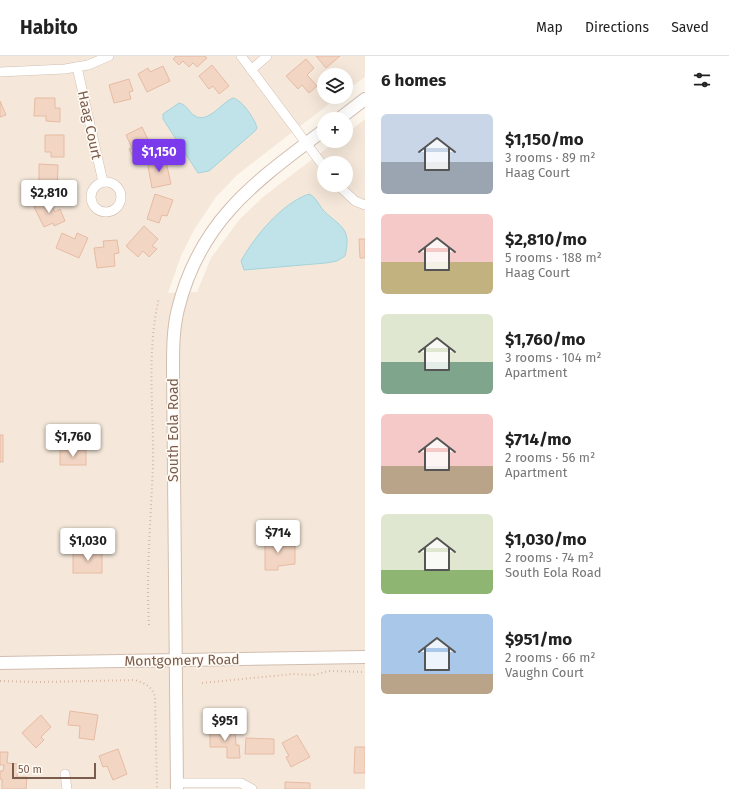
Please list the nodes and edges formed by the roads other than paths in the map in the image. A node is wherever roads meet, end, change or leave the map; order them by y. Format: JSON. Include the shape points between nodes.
{"nodes":[{"id":1,"x":109,"y":56,"type":"edge"},
{"id":2,"x":241,"y":56,"type":"edge"},
{"id":3,"x":267,"y":56,"type":"edge"},
{"id":4,"x":77,"y":67,"type":"junction"},
{"id":5,"x":251,"y":70,"type":"junction"},
{"id":6,"x":0,"y":72,"type":"edge"},
{"id":7,"x":365,"y":99,"type":"edge"},
{"id":8,"x":347,"y":112,"type":"edge"},
{"id":9,"x":317,"y":135,"type":"edge"},
{"id":10,"x":306,"y":144,"type":"junction"},
{"id":11,"x":317,"y":158,"type":"edge"},
{"id":12,"x":103,"y":182,"type":"dead end"},
{"id":13,"x":345,"y":192,"type":"edge"},
{"id":14,"x":365,"y":205,"type":"edge"},
{"id":15,"x":365,"y":657,"type":"edge"},
{"id":16,"x":176,"y":660,"type":"junction"},
{"id":17,"x":0,"y":664,"type":"edge"},
{"id":18,"x":65,"y":774,"type":"dead end"},
{"id":19,"x":177,"y":786,"type":"edge"},
{"id":20,"x":67,"y":789,"type":"edge"},
{"id":21,"x":252,"y":789,"type":"edge"}],
"edges":[{"from":1,"to":4,"type":"street"},
{"from":2,"to":5,"type":"street"},
{"from":3,"to":5,"type":"street"},
{"from":4,"to":6,"type":"street"},
{"from":4,"to":12,"type":"street","name":"Haag Court"},
{"from":5,"to":10,"type":"street"},
{"from":7,"to":8,"type":"street"},
{"from":9,"to":10,"type":"street","name":"South Eola Road"},
{"from":10,"to":11,"type":"street"},
{"from":10,"to":16,"type":"street","name":"South Eola Road","via":[[246,191],[218,223],[198,253],[178,309],[173,370]]},
{"from":13,"to":14,"type":"street","via":[[355,201]]},
{"from":15,"to":16,"type":"street","name":"Montgomery Road"},
{"from":16,"to":17,"type":"street","name":"Montgomery Road"},
{"from":16,"to":19,"type":"street","name":"South Eola Road"},
{"from":18,"to":20,"type":"street"},
{"from":19,"to":21,"type":"street","via":[[241,783]]}]}
